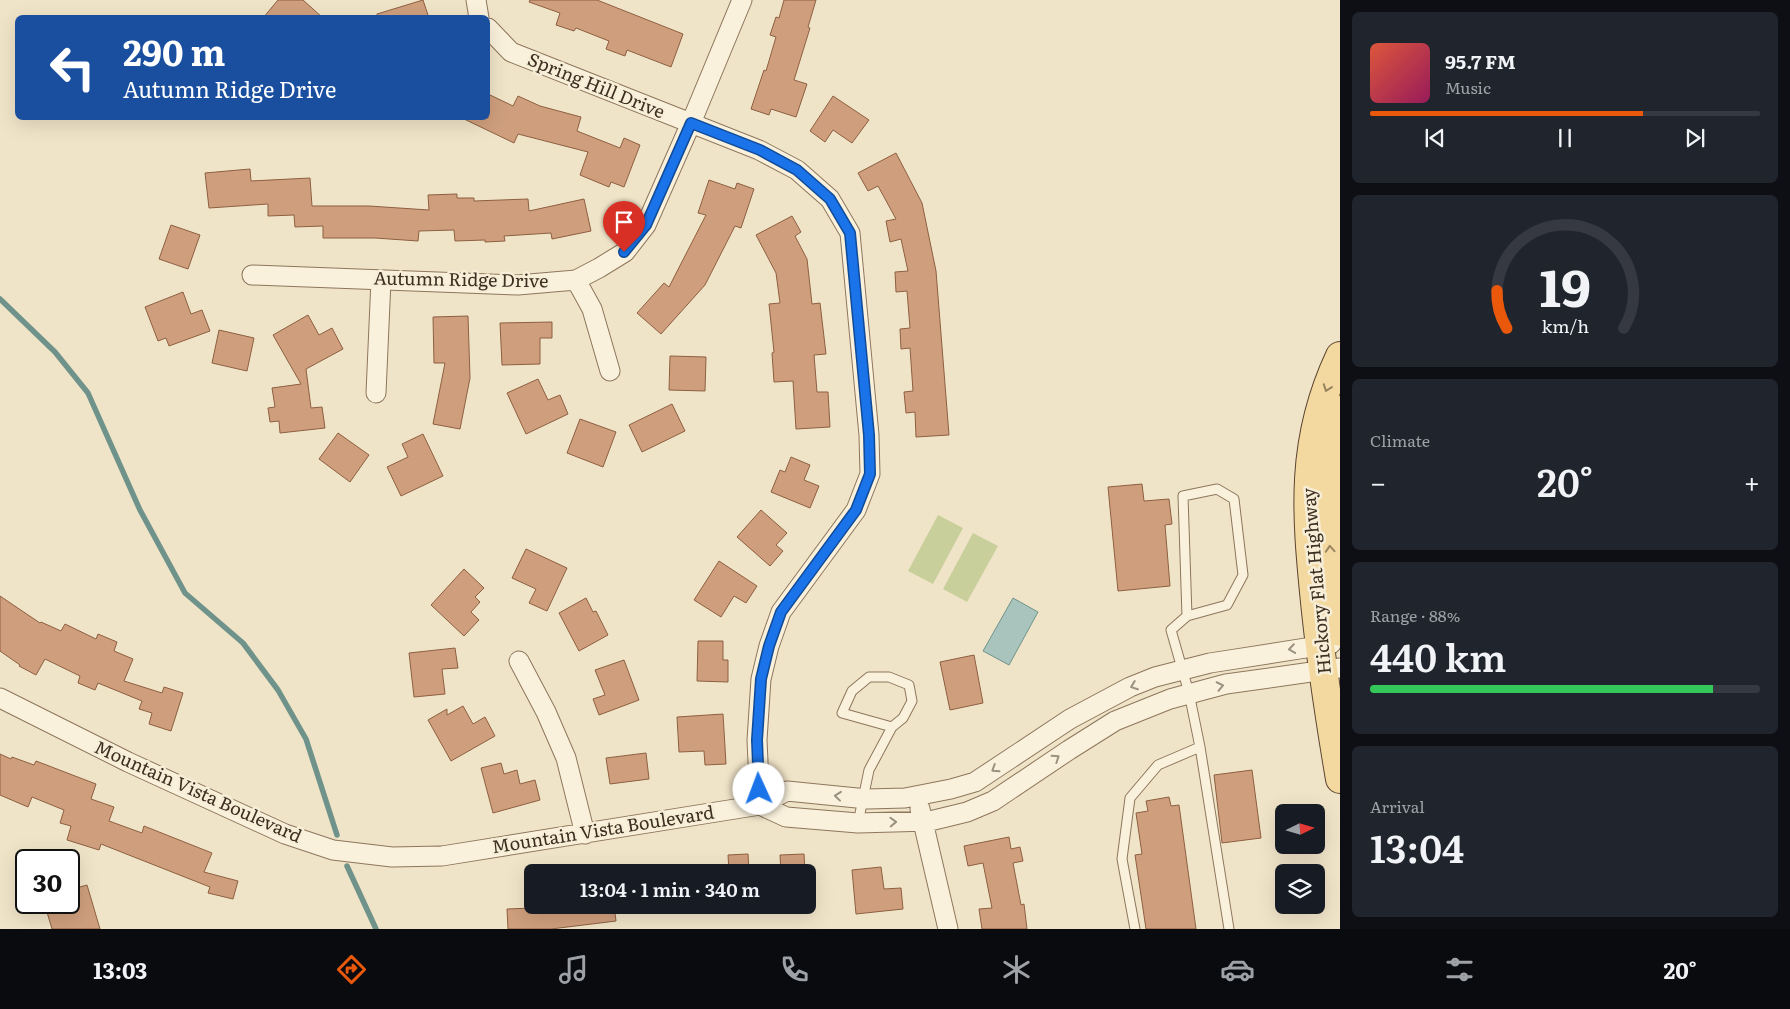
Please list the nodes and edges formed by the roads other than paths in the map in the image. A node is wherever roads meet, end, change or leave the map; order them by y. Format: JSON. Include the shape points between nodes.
{"nodes":[{"id":1,"x":476,"y":0,"type":"edge"},
{"id":2,"x":742,"y":0,"type":"edge"},
{"id":3,"x":478,"y":15,"type":"edge"},
{"id":4,"x":490,"y":30,"type":"edge"},
{"id":5,"x":691,"y":123,"type":"junction"},
{"id":6,"x":252,"y":275,"type":"dead end"},
{"id":7,"x":381,"y":280,"type":"junction"},
{"id":8,"x":576,"y":280,"type":"junction"},
{"id":9,"x":1340,"y":356,"type":"edge"},
{"id":10,"x":610,"y":371,"type":"dead end"},
{"id":11,"x":376,"y":393,"type":"dead end"},
{"id":12,"x":1340,"y":410,"type":"edge"},
{"id":13,"x":1187,"y":616,"type":"junction"},
{"id":14,"x":1333,"y":652,"type":"edge"},
{"id":15,"x":519,"y":661,"type":"dead end"},
{"id":16,"x":1182,"y":670,"type":"junction"},
{"id":17,"x":1189,"y":693,"type":"junction"},
{"id":18,"x":0,"y":698,"type":"edge"},
{"id":19,"x":892,"y":727,"type":"junction"},
{"id":20,"x":1200,"y":747,"type":"junction"},
{"id":21,"x":1340,"y":779,"type":"edge"},
{"id":22,"x":918,"y":796,"type":"junction"},
{"id":23,"x":864,"y":799,"type":"junction"},
{"id":24,"x":760,"y":805,"type":"junction"},
{"id":25,"x":922,"y":821,"type":"junction"},
{"id":26,"x":858,"y":823,"type":"junction"},
{"id":27,"x":584,"y":834,"type":"junction"},
{"id":28,"x":948,"y":929,"type":"edge"},
{"id":29,"x":1135,"y":929,"type":"edge"},
{"id":30,"x":1229,"y":929,"type":"edge"}],
"edges":[{"from":1,"to":3,"type":"street"},
{"from":2,"to":5,"type":"street","name":"Autumn Ridge Drive"},
{"from":4,"to":5,"type":"street","name":"Spring Hill Drive","via":[[511,52]]},
{"from":5,"to":8,"type":"street","name":"Autumn Ridge Drive","via":[[646,225],[624,252]]},
{"from":5,"to":24,"type":"street","name":"Spring Hill Drive","via":[[760,150],[797,170],[830,199],[850,233],[870,474],[856,510],[781,612],[769,646],[761,679],[758,731]]},
{"from":6,"to":7,"type":"street","name":"Autumn Ridge Drive"},
{"from":7,"to":8,"type":"street","name":"Autumn Ridge Drive","via":[[518,285]]},
{"from":7,"to":11,"type":"street"},
{"from":8,"to":10,"type":"street","via":[[592,309]]},
{"from":9,"to":14,"type":"main road","name":"Hickory Flat Highway","one_way":true,"via":[[1316,421],[1307,504],[1310,538]]},
{"from":14,"to":12,"type":"main road","name":"Hickory Flat Highway","one_way":true,"via":[[1329,500],[1333,441]]},
{"from":13,"to":13,"type":"lane","via":[[1227,604],[1243,575],[1234,499],[1217,489],[1183,496]]},
{"from":13,"to":16,"type":"lane","via":[[1171,630]]},
{"from":14,"to":16,"type":"street","name":"Mountain Vista Boulevard","one_way":true,"via":[[1210,663]]},
{"from":17,"to":14,"type":"street","one_way":true},
{"from":14,"to":21,"type":"main road","name":"Hickory Flat Highway"},
{"from":15,"to":27,"type":"street","via":[[566,758]]},
{"from":16,"to":17,"type":"lane"},
{"from":16,"to":22,"type":"street","name":"Mountain Vista Boulevard","one_way":true,"via":[[1138,684],[1070,718],[975,782]]},
{"from":17,"to":20,"type":"lane"},
{"from":25,"to":17,"type":"street","one_way":true,"via":[[967,812],[992,801],[1115,721]]},
{"from":18,"to":27,"type":"street","name":"Mountain Vista Boulevard","via":[[128,762],[285,834],[333,850],[392,857],[442,856]]},
{"from":19,"to":19,"type":"lane","via":[[903,718],[912,701],[909,685],[889,676],[869,677],[852,691],[842,713]]},
{"from":19,"to":23,"type":"lane","via":[[869,770]]},
{"from":20,"to":29,"type":"lane","via":[[1158,765],[1130,798],[1122,860]]},
{"from":20,"to":30,"type":"lane"},
{"from":22,"to":23,"type":"street","name":"Mountain Vista Boulevard"},
{"from":22,"to":25,"type":"street"},
{"from":23,"to":24,"type":"street","name":"Mountain Vista Boulevard","one_way":true,"via":[[787,791]]},
{"from":23,"to":26,"type":"lane"},
{"from":24,"to":26,"type":"street","via":[[786,817]]},
{"from":24,"to":27,"type":"street","name":"Mountain Vista Boulevard"},
{"from":26,"to":25,"type":"street","one_way":true},
{"from":25,"to":28,"type":"street"}]}
